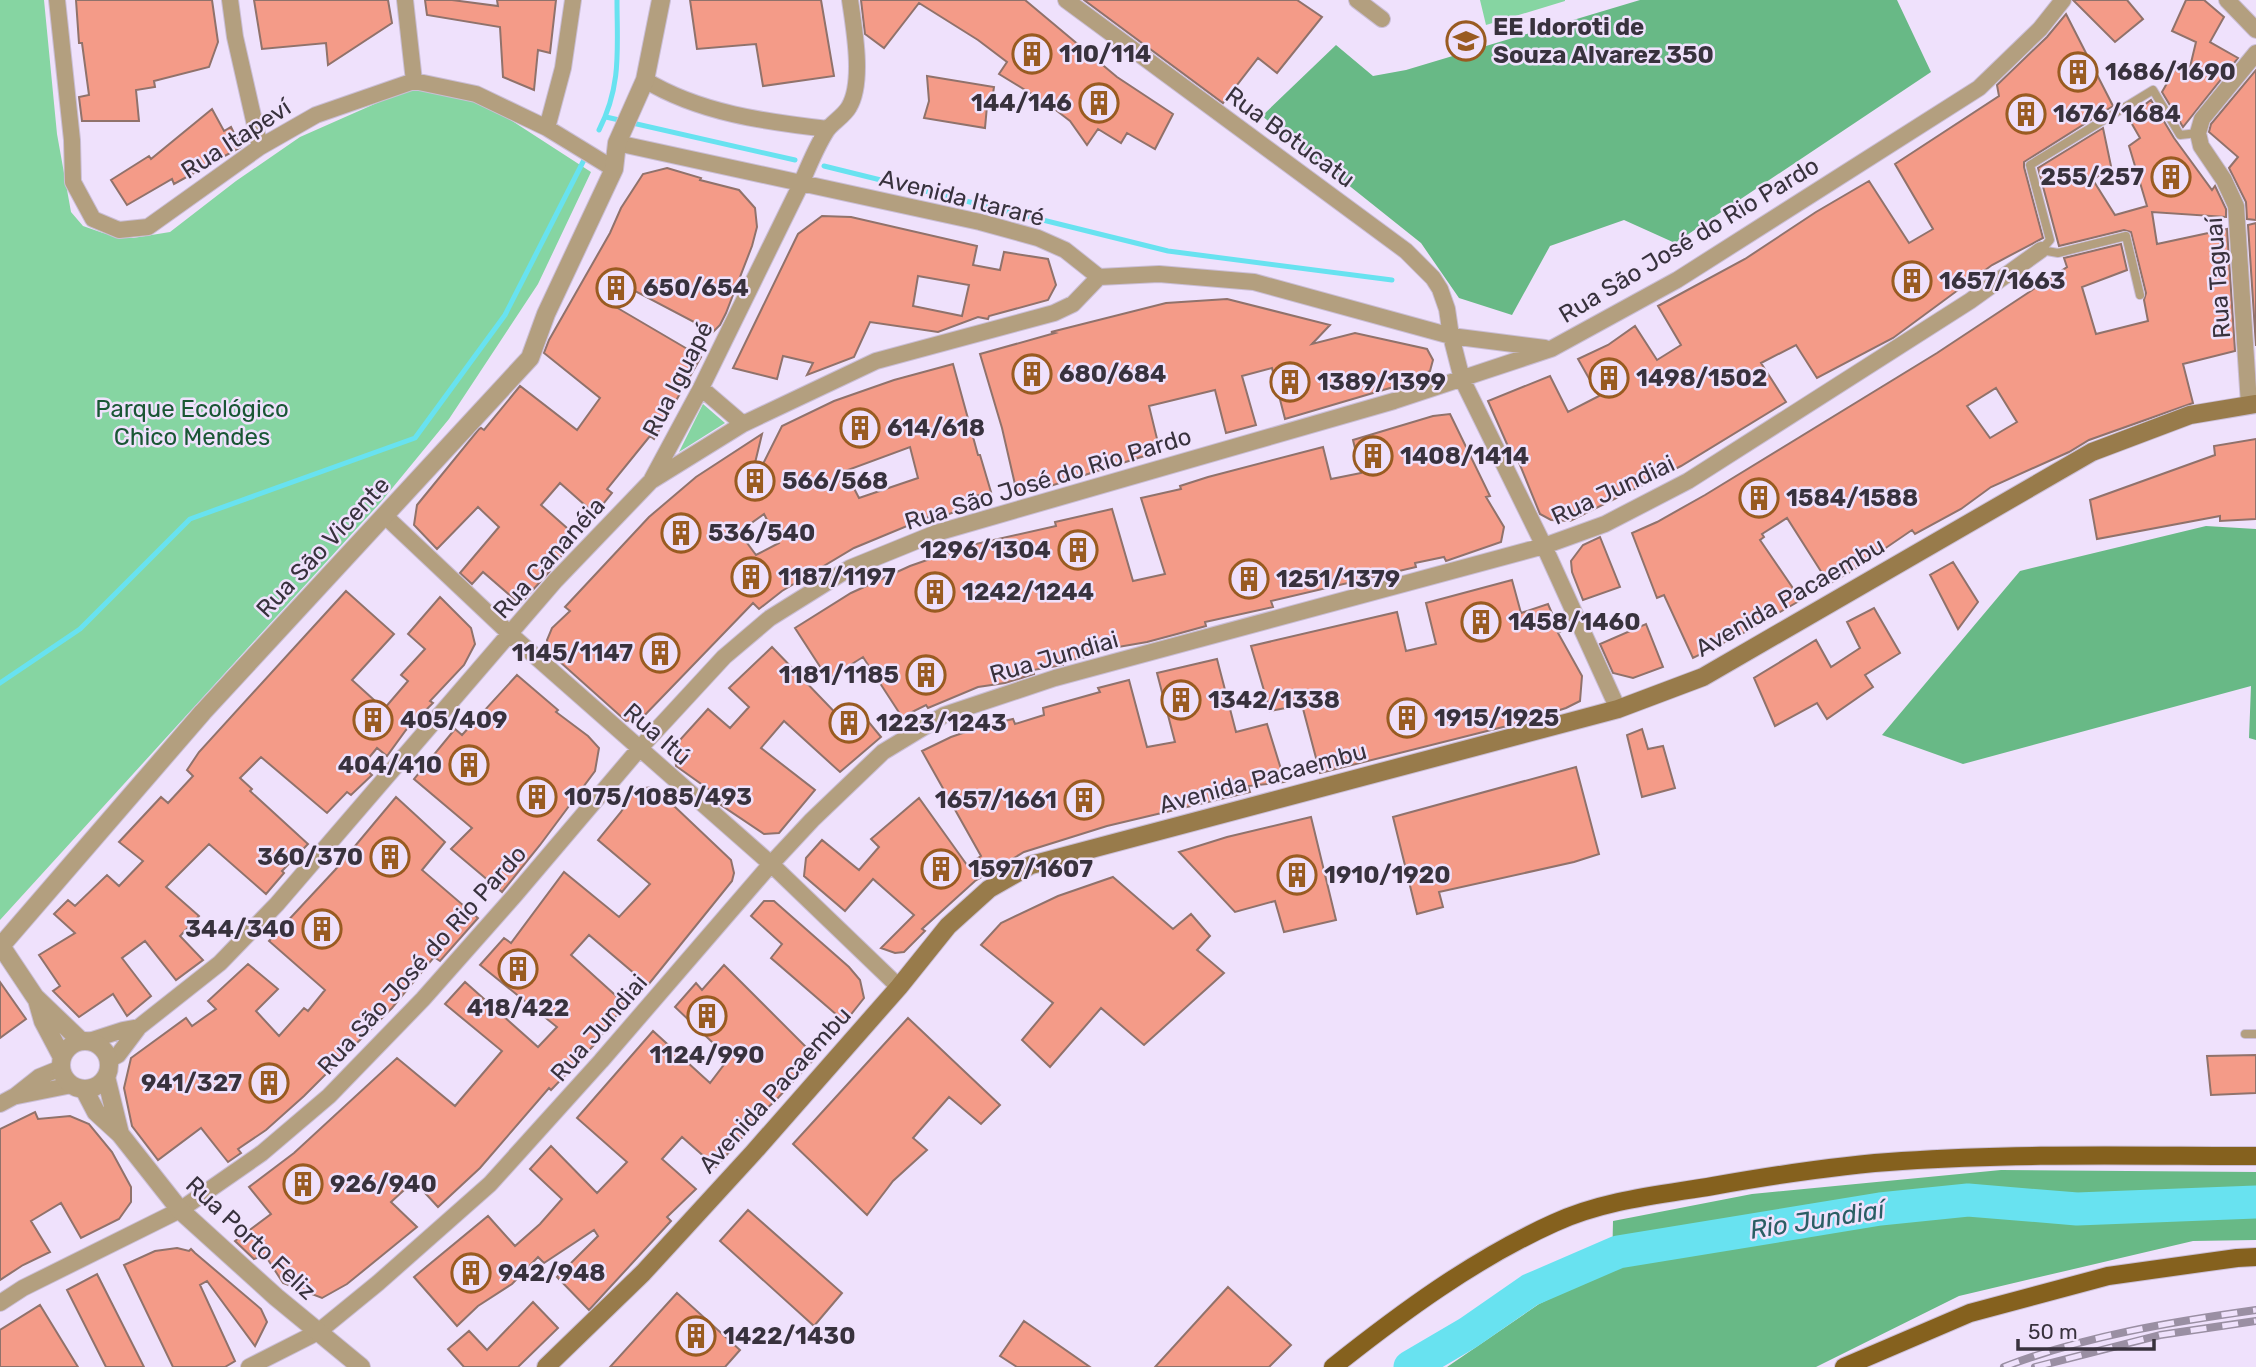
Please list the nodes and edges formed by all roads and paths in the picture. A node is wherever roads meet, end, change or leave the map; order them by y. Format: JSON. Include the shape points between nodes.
{"nodes":[{"id":1,"x":57,"y":0,"type":"edge"},
{"id":2,"x":230,"y":0,"type":"edge"},
{"id":3,"x":405,"y":0,"type":"edge"},
{"id":4,"x":573,"y":0,"type":"edge"},
{"id":5,"x":661,"y":0,"type":"edge"},
{"id":6,"x":850,"y":0,"type":"edge"},
{"id":7,"x":1066,"y":0,"type":"edge"},
{"id":8,"x":1357,"y":0,"type":"edge"},
{"id":9,"x":2063,"y":0,"type":"edge"},
{"id":10,"x":2227,"y":0,"type":"edge"},
{"id":11,"x":1382,"y":19,"type":"dead end"},
{"id":12,"x":2256,"y":30,"type":"edge"},
{"id":13,"x":2256,"y":53,"type":"edge"},
{"id":14,"x":645,"y":80,"type":"junction"},
{"id":15,"x":414,"y":81,"type":"junction"},
{"id":16,"x":547,"y":128,"type":"junction"},
{"id":17,"x":828,"y":129,"type":"junction"},
{"id":18,"x":2198,"y":133,"type":"junction"},
{"id":19,"x":617,"y":143,"type":"junction"},
{"id":20,"x":260,"y":147,"type":"junction"},
{"id":21,"x":614,"y":169,"type":"junction"},
{"id":22,"x":801,"y":184,"type":"junction"},
{"id":23,"x":2041,"y":250,"type":"junction"},
{"id":24,"x":1099,"y":277,"type":"junction"},
{"id":25,"x":2140,"y":295,"type":"dead end"},
{"id":26,"x":1451,"y":336,"type":"junction"},
{"id":27,"x":1551,"y":349,"type":"junction"},
{"id":28,"x":1462,"y":379,"type":"junction"},
{"id":29,"x":701,"y":388,"type":"junction"},
{"id":30,"x":2253,"y":404,"type":"edge"},
{"id":31,"x":743,"y":424,"type":"junction"},
{"id":32,"x":651,"y":481,"type":"junction"},
{"id":33,"x":385,"y":516,"type":"junction"},
{"id":34,"x":1544,"y":546,"type":"junction"},
{"id":35,"x":510,"y":634,"type":"junction"},
{"id":36,"x":1618,"y":709,"type":"junction"},
{"id":37,"x":639,"y":748,"type":"junction"},
{"id":38,"x":771,"y":864,"type":"junction"},
{"id":39,"x":0,"y":947,"type":"edge"},
{"id":40,"x":899,"y":987,"type":"junction"},
{"id":41,"x":35,"y":997,"type":"junction"},
{"id":42,"x":139,"y":1027,"type":"junction"},
{"id":43,"x":2245,"y":1034,"type":"dead end"},
{"id":44,"x":2256,"y":1034,"type":"edge"},
{"id":45,"x":85,"y":1041,"type":"junction"},
{"id":46,"x":62,"y":1062,"type":"junction"},
{"id":47,"x":107,"y":1068,"type":"junction"},
{"id":48,"x":78,"y":1087,"type":"junction"},
{"id":49,"x":7,"y":1100,"type":"edge"},
{"id":50,"x":120,"y":1134,"type":"junction"},
{"id":51,"x":2256,"y":1156,"type":"edge"},
{"id":52,"x":180,"y":1210,"type":"junction"},
{"id":53,"x":2256,"y":1257,"type":"edge"},
{"id":54,"x":0,"y":1303,"type":"edge"},
{"id":55,"x":318,"y":1332,"type":"junction"},
{"id":56,"x":249,"y":1367,"type":"edge"},
{"id":57,"x":361,"y":1367,"type":"edge"},
{"id":58,"x":546,"y":1367,"type":"edge"},
{"id":59,"x":1333,"y":1367,"type":"edge"},
{"id":60,"x":1844,"y":1367,"type":"edge"}],
"edges":[{"from":1,"to":20,"type":"street","name":"Rua Itapeví","via":[[73,182],[93,219],[119,230],[148,226]]},
{"from":2,"to":20,"type":"street"},
{"from":3,"to":15,"type":"street"},
{"from":4,"to":16,"type":"street","via":[[563,68]]},
{"from":5,"to":14,"type":"street","name":"Rua São Vicente"},
{"from":6,"to":17,"type":"street","name":"Rua Iguapé","via":[[856,88],[849,107]]},
{"from":7,"to":26,"type":"street","name":"Rua Botucatu","via":[[1406,251],[1440,289]]},
{"from":8,"to":11,"type":"street"},
{"from":9,"to":27,"type":"street","name":"Rua São José do Rio Pardo","via":[[1979,88],[1677,280]]},
{"from":10,"to":12,"type":"street"},
{"from":13,"to":18,"type":"street","via":[[2202,119]]},
{"from":14,"to":17,"type":"street","via":[[713,108]]},
{"from":14,"to":19,"type":"street","name":"Rua São Vicente"},
{"from":15,"to":16,"type":"street","via":[[477,94]]},
{"from":15,"to":20,"type":"street","name":"Rua Itapeví","via":[[316,115]]},
{"from":16,"to":21,"type":"street"},
{"from":17,"to":22,"type":"street","name":"Rua Iguapé"},
{"from":18,"to":23,"type":"lane","via":[[2180,135],[2153,90],[2030,165],[2050,240]]},
{"from":18,"to":30,"type":"street","name":"Rua Taguaí","via":[[2236,206]]},
{"from":19,"to":21,"type":"street","name":"Rua São Vicente"},
{"from":19,"to":22,"type":"street","name":"Avenida Itararé"},
{"from":21,"to":33,"type":"street","name":"Rua São Vicente","via":[[530,358]]},
{"from":22,"to":24,"type":"street","name":"Avenida Itararé","via":[[1038,238],[1065,250]]},
{"from":22,"to":29,"type":"street","name":"Rua Iguapé"},
{"from":23,"to":25,"type":"lane","via":[[2058,253],[2126,236]]},
{"from":23,"to":34,"type":"street","name":"Rua Jundiai","via":[[1970,301],[1688,481],[1605,524]]},
{"from":24,"to":26,"type":"street","via":[[1159,274],[1254,282]]},
{"from":24,"to":31,"type":"street","name":"Rua Cananéia","via":[[1073,304],[1055,313],[876,361]]},
{"from":26,"to":27,"type":"street"},
{"from":26,"to":28,"type":"street","name":"Rua Botucatu"},
{"from":27,"to":28,"type":"street","name":"Rua São José do Rio Pardo"},
{"from":28,"to":34,"type":"street","name":"Rua Botucatu"},
{"from":28,"to":37,"type":"street","name":"Rua São José do Rio Pardo","via":[[936,533],[850,568],[770,618]]},
{"from":29,"to":31,"type":"street"},
{"from":29,"to":32,"type":"street","name":"Rua Iguapé"},
{"from":30,"to":36,"type":"main road","name":"Avenida Pacaembu","via":[[2190,415],[2092,452],[1703,677]]},
{"from":31,"to":32,"type":"street","name":"Rua Cananéia"},
{"from":32,"to":35,"type":"street","name":"Rua Cananéia"},
{"from":33,"to":35,"type":"street","name":"Rua Itú"},
{"from":33,"to":39,"type":"street","name":"Rua São Vicente","via":[[203,712]]},
{"from":34,"to":36,"type":"street","name":"Rua Botucatu"},
{"from":34,"to":38,"type":"street","name":"Rua Jundiai","via":[[1055,678],[944,715],[883,752]]},
{"from":35,"to":37,"type":"street","name":"Rua Itú"},
{"from":35,"to":42,"type":"street","name":"Rua Cananéia","via":[[277,905],[220,963]]},
{"from":36,"to":40,"type":"main road","name":"Avenida Pacaembu","via":[[1031,865],[989,888],[948,926]]},
{"from":37,"to":38,"type":"street","name":"Rua Itú"},
{"from":37,"to":52,"type":"street","name":"Rua São José do Rio Pardo","via":[[432,989],[329,1096],[262,1153]]},
{"from":38,"to":40,"type":"street","name":"Rua Itú"},
{"from":38,"to":55,"type":"street","name":"Rua Jundiai","via":[[490,1184]]},
{"from":39,"to":41,"type":"street"},
{"from":40,"to":58,"type":"main road","name":"Avenida Pacaembu","via":[[643,1273]]},
{"from":41,"to":45,"type":"street"},
{"from":41,"to":46,"type":"street"},
{"from":42,"to":45,"type":"street","name":"Rua Cananéia"},
{"from":42,"to":47,"type":"street","name":"Rua Cananéia"},
{"from":43,"to":44,"type":"lane"},
{"from":45,"to":46,"type":"street","via":[[66,1049]]},
{"from":45,"to":47,"type":"street","via":[[98,1044]]},
{"from":46,"to":48,"type":"street","via":[[65,1078]]},
{"from":46,"to":49,"type":"street"},
{"from":47,"to":48,"type":"street","via":[[92,1087]]},
{"from":47,"to":50,"type":"street","name":"Rua Porto Feliz"},
{"from":48,"to":49,"type":"street"},
{"from":48,"to":50,"type":"street","name":"Rua Porto Feliz"},
{"from":50,"to":52,"type":"street","name":"Rua Porto Feliz"},
{"from":51,"to":59,"type":"main road","via":[[1992,1156],[1899,1161],[1791,1172],[1609,1203],[1554,1223],[1474,1266]]},
{"from":52,"to":54,"type":"street","name":"Rua São José do Rio Pardo"},
{"from":52,"to":55,"type":"street","name":"Rua Porto Feliz"},
{"from":53,"to":60,"type":"main road","via":[[2108,1276],[1970,1313]]},
{"from":55,"to":56,"type":"street","name":"Rua Jundiai"},
{"from":55,"to":57,"type":"street","name":"Rua Porto Feliz"}]}
